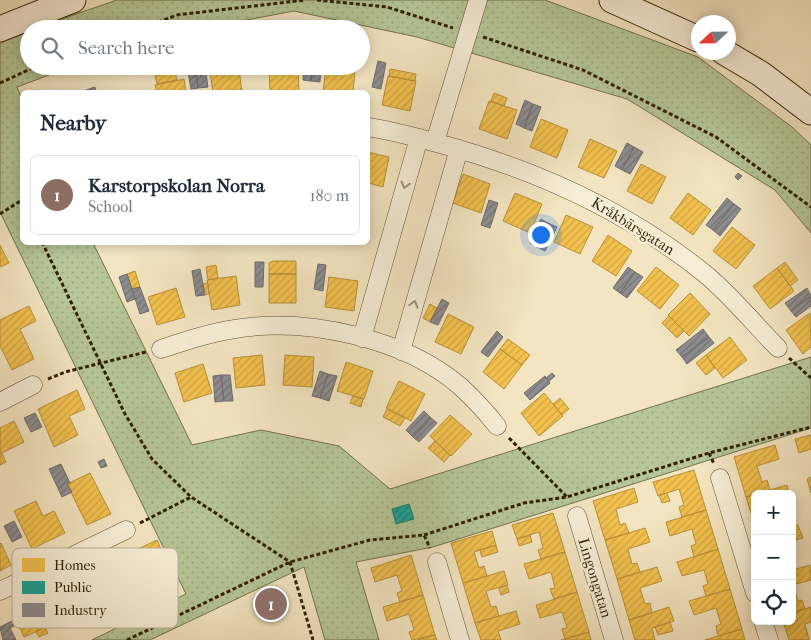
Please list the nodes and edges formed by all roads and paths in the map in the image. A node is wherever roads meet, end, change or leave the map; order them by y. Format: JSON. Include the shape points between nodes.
{"nodes":[{"id":1,"x":73,"y":0,"type":"edge"},
{"id":2,"x":305,"y":0,"type":"edge"},
{"id":3,"x":317,"y":0,"type":"edge"},
{"id":4,"x":478,"y":0,"type":"edge"},
{"id":5,"x":612,"y":0,"type":"edge"},
{"id":6,"x":23,"y":20,"type":"edge"},
{"id":7,"x":165,"y":20,"type":"edge"},
{"id":8,"x":20,"y":21,"type":"edge"},
{"id":9,"x":0,"y":29,"type":"edge"},
{"id":10,"x":468,"y":32,"type":"junction"},
{"id":11,"x":691,"y":36,"type":"edge"},
{"id":12,"x":736,"y":59,"type":"edge"},
{"id":13,"x":20,"y":74,"type":"edge"},
{"id":14,"x":0,"y":83,"type":"edge"},
{"id":15,"x":811,"y":112,"type":"edge"},
{"id":16,"x":370,"y":127,"type":"edge"},
{"id":17,"x":427,"y":140,"type":"junction"},
{"id":18,"x":459,"y":149,"type":"junction"},
{"id":19,"x":20,"y":202,"type":"edge"},
{"id":20,"x":811,"y":207,"type":"edge"},
{"id":21,"x":0,"y":214,"type":"edge"},
{"id":22,"x":43,"y":245,"type":"edge"},
{"id":23,"x":362,"y":338,"type":"junction"},
{"id":24,"x":778,"y":348,"type":"joint"},
{"id":25,"x":161,"y":349,"type":"joint"},
{"id":26,"x":401,"y":351,"type":"junction"},
{"id":27,"x":101,"y":363,"type":"junction"},
{"id":28,"x":811,"y":378,"type":"edge"},
{"id":29,"x":33,"y":385,"type":"joint"},
{"id":30,"x":0,"y":402,"type":"edge"},
{"id":31,"x":497,"y":426,"type":"joint"},
{"id":32,"x":811,"y":427,"type":"edge"},
{"id":33,"x":720,"y":478,"type":"dead end"},
{"id":34,"x":191,"y":497,"type":"junction"},
{"id":35,"x":567,"y":497,"type":"junction"},
{"id":36,"x":577,"y":516,"type":"joint"},
{"id":37,"x":126,"y":530,"type":"joint"},
{"id":38,"x":424,"y":535,"type":"junction"},
{"id":39,"x":89,"y":548,"type":"edge"},
{"id":40,"x":290,"y":562,"type":"junction"},
{"id":41,"x":437,"y":562,"type":"joint"},
{"id":42,"x":751,"y":580,"type":"edge"},
{"id":43,"x":12,"y":585,"type":"edge"},
{"id":44,"x":0,"y":591,"type":"edge"},
{"id":45,"x":178,"y":616,"type":"edge"},
{"id":46,"x":764,"y":625,"type":"edge"},
{"id":47,"x":152,"y":628,"type":"edge"},
{"id":48,"x":127,"y":640,"type":"edge"},
{"id":49,"x":313,"y":640,"type":"edge"},
{"id":50,"x":460,"y":640,"type":"edge"},
{"id":51,"x":614,"y":640,"type":"edge"},
{"id":52,"x":769,"y":640,"type":"edge"}],
"edges":[{"from":1,"to":6,"type":"main road"},
{"from":2,"to":7,"type":"path"},
{"from":3,"to":10,"type":"path","via":[[387,7]]},
{"from":4,"to":10,"type":"street"},
{"from":5,"to":11,"type":"main road"},
{"from":8,"to":9,"type":"main road"},
{"from":10,"to":17,"type":"street"},
{"from":10,"to":20,"type":"path","via":[[583,70],[716,137]]},
{"from":12,"to":15,"type":"main road"},
{"from":13,"to":14,"type":"path"},
{"from":16,"to":17,"type":"street","name":"Kråkbärsgatan"},
{"from":17,"to":18,"type":"street","name":"Kråkbärsgatan"},
{"from":17,"to":23,"type":"street","one_way":true},
{"from":18,"to":24,"type":"street","name":"Kråkbärsgatan","via":[[541,176],[618,215],[705,274]]},
{"from":26,"to":18,"type":"street","one_way":true},
{"from":19,"to":21,"type":"path"},
{"from":22,"to":27,"type":"path"},
{"from":23,"to":25,"type":"street","via":[[296,326],[266,326],[204,336]]},
{"from":23,"to":26,"type":"street"},
{"from":24,"to":28,"type":"path"},
{"from":25,"to":27,"type":"path"},
{"from":26,"to":31,"type":"street","via":[[460,386]]},
{"from":27,"to":29,"type":"path","via":[[65,372]]},
{"from":27,"to":34,"type":"path","via":[[125,414],[152,459]]},
{"from":29,"to":30,"type":"street"},
{"from":31,"to":35,"type":"path"},
{"from":32,"to":35,"type":"path","via":[[709,453]]},
{"from":33,"to":42,"type":"street"},
{"from":34,"to":37,"type":"path"},
{"from":34,"to":40,"type":"path"},
{"from":35,"to":36,"type":"path"},
{"from":35,"to":38,"type":"path","via":[[524,503]]},
{"from":36,"to":51,"type":"street","name":"Lingongatan"},
{"from":37,"to":39,"type":"street"},
{"from":38,"to":40,"type":"path","via":[[370,540]]},
{"from":38,"to":41,"type":"path"},
{"from":40,"to":45,"type":"path"},
{"from":40,"to":49,"type":"path"},
{"from":41,"to":50,"type":"street"},
{"from":43,"to":44,"type":"street"},
{"from":46,"to":52,"type":"street"},
{"from":47,"to":48,"type":"path"}]}
